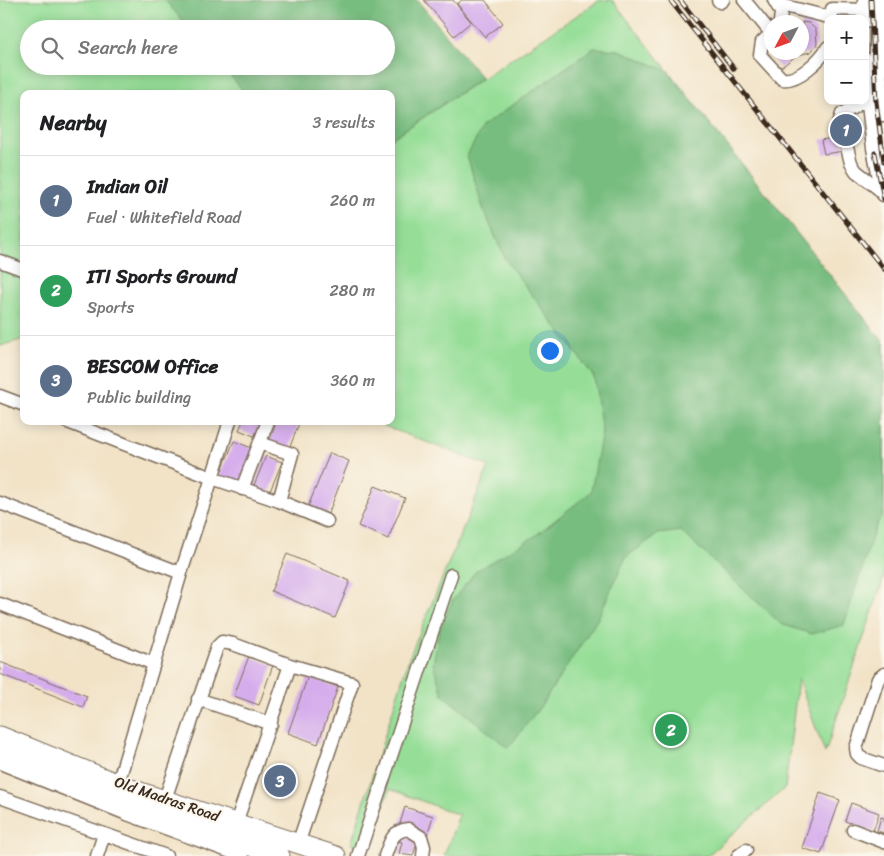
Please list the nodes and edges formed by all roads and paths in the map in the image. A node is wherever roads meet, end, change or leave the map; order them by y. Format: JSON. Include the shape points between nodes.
{"nodes":[{"id":1,"x":718,"y":0,"type":"edge"},
{"id":2,"x":722,"y":0,"type":"edge"},
{"id":3,"x":744,"y":0,"type":"edge"},
{"id":4,"x":754,"y":0,"type":"edge"},
{"id":5,"x":776,"y":2,"type":"edge"},
{"id":6,"x":869,"y":7,"type":"edge"},
{"id":7,"x":832,"y":9,"type":"edge"},
{"id":8,"x":766,"y":15,"type":"edge"},
{"id":9,"x":781,"y":15,"type":"edge"},
{"id":10,"x":764,"y":24,"type":"edge"},
{"id":11,"x":764,"y":40,"type":"edge"},
{"id":12,"x":824,"y":52,"type":"edge"},
{"id":13,"x":764,"y":59,"type":"edge"},
{"id":14,"x":765,"y":60,"type":"edge"},
{"id":15,"x":882,"y":78,"type":"edge"},
{"id":16,"x":857,"y":105,"type":"edge"},
{"id":17,"x":867,"y":105,"type":"edge"},
{"id":18,"x":884,"y":113,"type":"edge"},
{"id":19,"x":884,"y":193,"type":"edge"},
{"id":20,"x":0,"y":261,"type":"edge"},
{"id":21,"x":20,"y":268,"type":"edge"},
{"id":22,"x":0,"y":396,"type":"edge"},
{"id":23,"x":20,"y":404,"type":"edge"},
{"id":24,"x":75,"y":425,"type":"edge"},
{"id":25,"x":229,"y":425,"type":"edge"},
{"id":26,"x":267,"y":425,"type":"edge"},
{"id":27,"x":260,"y":443,"type":"junction"},
{"id":28,"x":212,"y":478,"type":"junction"},
{"id":29,"x":242,"y":489,"type":"junction"},
{"id":30,"x":278,"y":502,"type":"junction"},
{"id":31,"x":0,"y":503,"type":"edge"},
{"id":32,"x":327,"y":521,"type":"dead end"},
{"id":33,"x":181,"y":573,"type":"junction"},
{"id":34,"x":451,"y":575,"type":"dead end"},
{"id":35,"x":0,"y":604,"type":"edge"},
{"id":36,"x":154,"y":664,"type":"junction"},
{"id":37,"x":290,"y":665,"type":"junction"},
{"id":38,"x":884,"y":674,"type":"edge"},
{"id":39,"x":198,"y":699,"type":"junction"},
{"id":40,"x":271,"y":724,"type":"junction"},
{"id":41,"x":0,"y":736,"type":"edge"},
{"id":42,"x":0,"y":753,"type":"edge"},
{"id":43,"x":0,"y":763,"type":"edge"},
{"id":44,"x":884,"y":766,"type":"edge"},
{"id":45,"x":118,"y":783,"type":"junction"},
{"id":46,"x":0,"y":797,"type":"edge"},
{"id":47,"x":166,"y":799,"type":"junction"},
{"id":48,"x":236,"y":823,"type":"junction"},
{"id":49,"x":852,"y":830,"type":"dead end"},
{"id":50,"x":104,"y":834,"type":"junction"},
{"id":51,"x":884,"y":842,"type":"edge"},
{"id":52,"x":298,"y":844,"type":"junction"},
{"id":53,"x":97,"y":856,"type":"edge"},
{"id":54,"x":166,"y":856,"type":"edge"},
{"id":55,"x":242,"y":856,"type":"edge"},
{"id":56,"x":280,"y":856,"type":"edge"},
{"id":57,"x":336,"y":856,"type":"edge"},
{"id":58,"x":358,"y":856,"type":"edge"},
{"id":59,"x":385,"y":856,"type":"edge"},
{"id":60,"x":423,"y":856,"type":"edge"}],
"edges":[{"from":1,"to":2,"type":"street"},
{"from":3,"to":10,"type":"street"},
{"from":4,"to":8,"type":"street"},
{"from":5,"to":7,"type":"street"},
{"from":5,"to":9,"type":"street"},
{"from":6,"to":7,"type":"street"},
{"from":6,"to":15,"type":"main road"},
{"from":11,"to":13,"type":"street","via":[[760,55]]},
{"from":12,"to":14,"type":"street","via":[[795,78],[782,79]]},
{"from":15,"to":18,"type":"main road"},
{"from":16,"to":19,"type":"street","via":[[842,114],[840,120],[851,163]]},
{"from":17,"to":19,"type":"main road"},
{"from":20,"to":21,"type":"street"},
{"from":22,"to":23,"type":"street"},
{"from":24,"to":28,"type":"street"},
{"from":25,"to":28,"type":"street"},
{"from":26,"to":27,"type":"street"},
{"from":27,"to":29,"type":"street"},
{"from":27,"to":30,"type":"street","via":[[292,454]]},
{"from":28,"to":29,"type":"street"},
{"from":28,"to":33,"type":"street"},
{"from":29,"to":30,"type":"street"},
{"from":30,"to":32,"type":"street"},
{"from":31,"to":33,"type":"street"},
{"from":33,"to":36,"type":"street"},
{"from":34,"to":58,"type":"street"},
{"from":35,"to":36,"type":"street"},
{"from":36,"to":45,"type":"street"},
{"from":37,"to":39,"type":"street","via":[[222,642],[217,647]]},
{"from":37,"to":40,"type":"street"},
{"from":37,"to":52,"type":"street","via":[[352,683]]},
{"from":38,"to":44,"type":"street","via":[[878,679],[856,748],[861,758]]},
{"from":39,"to":40,"type":"street"},
{"from":39,"to":47,"type":"street"},
{"from":40,"to":48,"type":"street"},
{"from":41,"to":45,"type":"highway","name":"Old Madras Road"},
{"from":42,"to":56,"type":"highway","name":"Old Madras Road","via":[[128,804]]},
{"from":43,"to":55,"type":"street"},
{"from":45,"to":47,"type":"highway","name":"Old Madras Road"},
{"from":46,"to":50,"type":"street"},
{"from":47,"to":48,"type":"highway","name":"Old Madras Road"},
{"from":48,"to":52,"type":"highway","name":"Old Madras Road"},
{"from":49,"to":51,"type":"street"},
{"from":50,"to":53,"type":"street"},
{"from":50,"to":54,"type":"street"},
{"from":52,"to":57,"type":"highway","name":"Old Madras Road"},
{"from":59,"to":60,"type":"street","via":[[392,837],[399,830],[408,829],[421,837]]}]}
